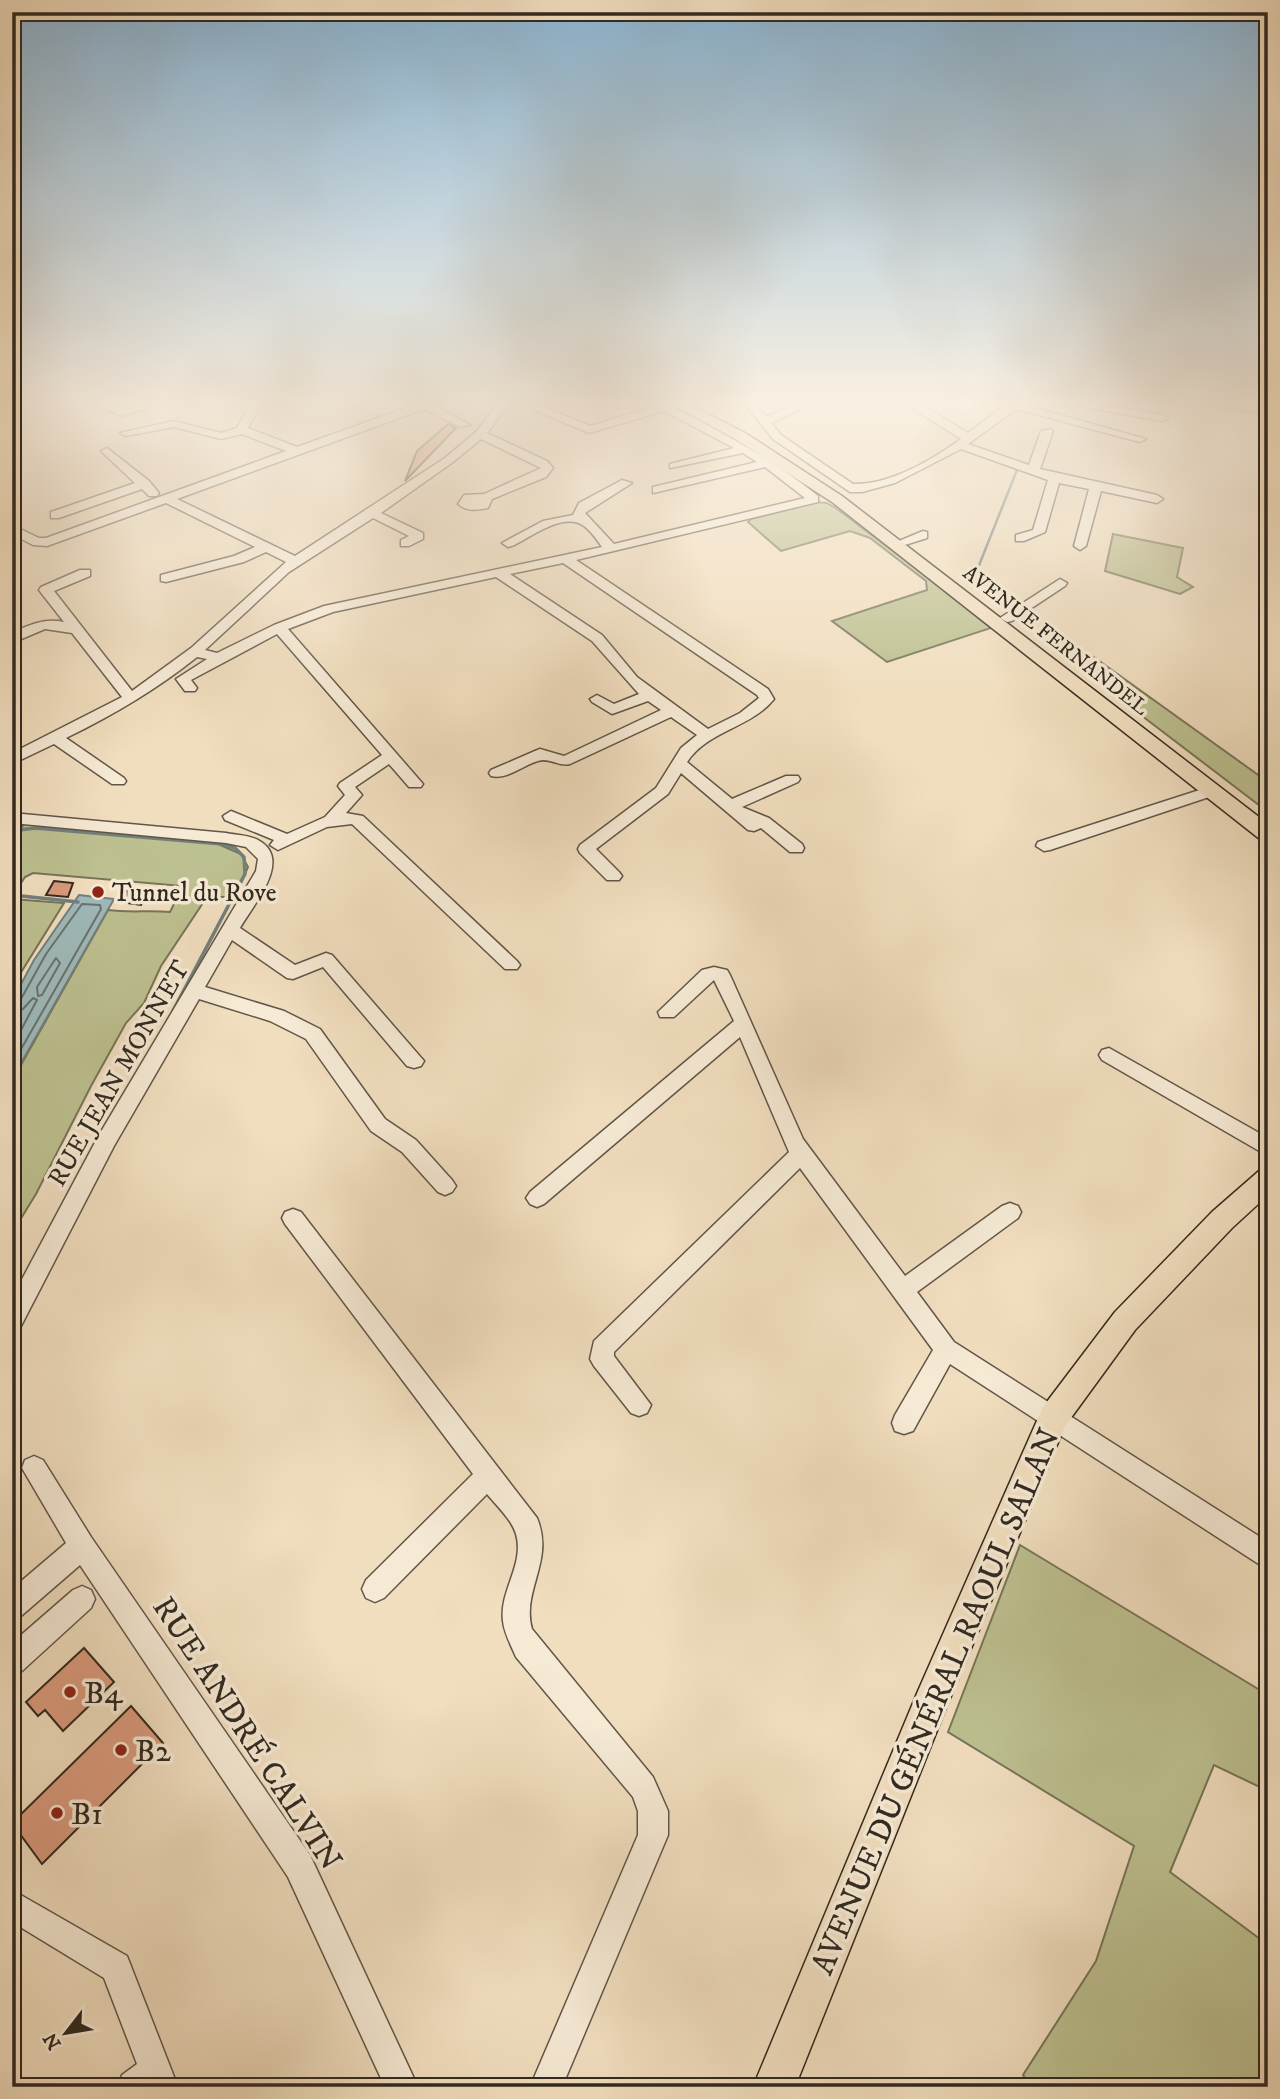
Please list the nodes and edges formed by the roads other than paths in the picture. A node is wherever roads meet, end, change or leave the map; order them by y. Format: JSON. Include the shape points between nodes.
{"nodes":[{"id":1,"x":107,"y":497,"type":"edge"},
{"id":2,"x":161,"y":497,"type":"edge"},
{"id":3,"x":174,"y":497,"type":"edge"},
{"id":4,"x":395,"y":497,"type":"edge"},
{"id":5,"x":600,"y":497,"type":"edge"},
{"id":6,"x":833,"y":497,"type":"edge"},
{"id":7,"x":842,"y":497,"type":"edge"},
{"id":8,"x":1049,"y":497,"type":"edge"},
{"id":9,"x":1093,"y":497,"type":"edge"},
{"id":10,"x":1147,"y":497,"type":"edge"},
{"id":11,"x":814,"y":499,"type":"joint"},
{"id":12,"x":1157,"y":499,"type":"dead end"},
{"id":13,"x":165,"y":500,"type":"junction"},
{"id":14,"x":852,"y":510,"type":"junction"},
{"id":15,"x":372,"y":513,"type":"junction"},
{"id":16,"x":55,"y":515,"type":"dead end"},
{"id":17,"x":587,"y":522,"type":"junction"},
{"id":18,"x":12,"y":529,"type":"edge"},
{"id":19,"x":1020,"y":538,"type":"dead end"},
{"id":20,"x":405,"y":543,"type":"dead end"},
{"id":21,"x":508,"y":543,"type":"dead end"},
{"id":22,"x":1080,"y":546,"type":"dead end"},
{"id":23,"x":266,"y":547,"type":"junction"},
{"id":24,"x":611,"y":549,"type":"junction"},
{"id":25,"x":564,"y":558,"type":"junction"},
{"id":26,"x":294,"y":561,"type":"junction"},
{"id":27,"x":497,"y":572,"type":"junction"},
{"id":28,"x":85,"y":573,"type":"dead end"},
{"id":29,"x":166,"y":578,"type":"dead end"},
{"id":30,"x":1060,"y":583,"type":"dead end"},
{"id":31,"x":1007,"y":618,"type":"junction"},
{"id":32,"x":279,"y":628,"type":"junction"},
{"id":33,"x":77,"y":629,"type":"junction"},
{"id":34,"x":12,"y":639,"type":"edge"},
{"id":35,"x":195,"y":652,"type":"junction"},
{"id":36,"x":219,"y":658,"type":"junction"},
{"id":37,"x":190,"y":688,"type":"dead end"},
{"id":38,"x":649,"y":695,"type":"junction"},
{"id":39,"x":130,"y":698,"type":"junction"},
{"id":40,"x":597,"y":699,"type":"dead end"},
{"id":41,"x":669,"y":709,"type":"junction"},
{"id":42,"x":608,"y":735,"type":"dead end"},
{"id":43,"x":707,"y":735,"type":"junction"},
{"id":44,"x":57,"y":738,"type":"junction"},
{"id":45,"x":390,"y":757,"type":"junction"},
{"id":46,"x":12,"y":759,"type":"edge"},
{"id":47,"x":679,"y":763,"type":"junction"},
{"id":48,"x":497,"y":773,"type":"dead end"},
{"id":49,"x":792,"y":779,"type":"dead end"},
{"id":50,"x":118,"y":781,"type":"dead end"},
{"id":51,"x":415,"y":784,"type":"dead end"},
{"id":52,"x":1212,"y":791,"type":"junction"},
{"id":53,"x":735,"y":809,"type":"junction"},
{"id":54,"x":230,"y":816,"type":"dead end"},
{"id":55,"x":1268,"y":817,"type":"edge"},
{"id":56,"x":12,"y":818,"type":"edge"},
{"id":57,"x":332,"y":819,"type":"junction"},
{"id":58,"x":754,"y":826,"type":"dead end"},
{"id":59,"x":1268,"y":835,"type":"edge"},
{"id":60,"x":287,"y":840,"type":"junction"},
{"id":61,"x":1044,"y":846,"type":"dead end"},
{"id":62,"x":796,"y":848,"type":"dead end"},
{"id":63,"x":263,"y":852,"type":"junction"},
{"id":64,"x":613,"y":876,"type":"dead end"},
{"id":65,"x":230,"y":930,"type":"junction"},
{"id":66,"x":511,"y":965,"type":"dead end"},
{"id":67,"x":195,"y":991,"type":"junction"},
{"id":68,"x":667,"y":1012,"type":"dead end"},
{"id":69,"x":744,"y":1023,"type":"junction"},
{"id":70,"x":1109,"y":1055,"type":"dead end"},
{"id":71,"x":414,"y":1061,"type":"dead end"},
{"id":72,"x":1268,"y":1148,"type":"edge"},
{"id":73,"x":802,"y":1153,"type":"junction"},
{"id":74,"x":1268,"y":1180,"type":"edge"},
{"id":75,"x":445,"y":1186,"type":"dead end"},
{"id":76,"x":537,"y":1198,"type":"dead end"},
{"id":77,"x":1010,"y":1212,"type":"dead end"},
{"id":78,"x":293,"y":1218,"type":"dead end"},
{"id":79,"x":903,"y":1290,"type":"junction"},
{"id":80,"x":12,"y":1321,"type":"edge"},
{"id":81,"x":946,"y":1349,"type":"junction"},
{"id":82,"x":639,"y":1405,"type":"dead end"},
{"id":83,"x":1054,"y":1417,"type":"junction"},
{"id":84,"x":904,"y":1423,"type":"dead end"},
{"id":85,"x":34,"y":1468,"type":"dead end"},
{"id":86,"x":488,"y":1476,"type":"junction"},
{"id":87,"x":82,"y":1546,"type":"junction"},
{"id":88,"x":1268,"y":1557,"type":"edge"},
{"id":89,"x":374,"y":1589,"type":"dead end"},
{"id":90,"x":82,"y":1599,"type":"dead end"},
{"id":91,"x":12,"y":1607,"type":"edge"},
{"id":92,"x":12,"y":1661,"type":"edge"},
{"id":93,"x":12,"y":1905,"type":"edge"},
{"id":94,"x":151,"y":2081,"type":"edge"},
{"id":95,"x":402,"y":2087,"type":"edge"},
{"id":96,"x":546,"y":2087,"type":"edge"},
{"id":97,"x":774,"y":2087,"type":"edge"}],
"edges":[{"from":1,"to":16,"type":"street"},
{"from":2,"to":13,"type":"street"},
{"from":3,"to":13,"type":"street"},
{"from":4,"to":15,"type":"street"},
{"from":5,"to":17,"type":"street","via":[[578,513]]},
{"from":6,"to":14,"type":"main road","name":"AVENUE FERNANDEL"},
{"from":7,"to":31,"type":"main road","name":"AVENUE FERNANDEL","via":[[914,538]]},
{"from":8,"to":19,"type":"street","via":[[1039,532]]},
{"from":9,"to":22,"type":"street"},
{"from":10,"to":12,"type":"street"},
{"from":11,"to":14,"type":"main road"},
{"from":11,"to":24,"type":"street"},
{"from":13,"to":18,"type":"street","via":[[47,542]]},
{"from":13,"to":23,"type":"street"},
{"from":14,"to":52,"type":"main road","name":"AVENUE FERNANDEL"},
{"from":15,"to":20,"type":"street","via":[[419,536]]},
{"from":15,"to":26,"type":"street"},
{"from":17,"to":21,"type":"street","via":[[564,519]]},
{"from":17,"to":24,"type":"street"},
{"from":23,"to":26,"type":"street"},
{"from":23,"to":29,"type":"street"},
{"from":24,"to":25,"type":"street"},
{"from":25,"to":27,"type":"street"},
{"from":25,"to":43,"type":"street","via":[[763,692],[767,699],[760,708]]},
{"from":26,"to":35,"type":"street"},
{"from":27,"to":32,"type":"street","via":[[329,609]]},
{"from":27,"to":38,"type":"street","via":[[597,638]]},
{"from":28,"to":33,"type":"street","via":[[46,590]]},
{"from":30,"to":31,"type":"street"},
{"from":31,"to":55,"type":"main road","name":"AVENUE FERNANDEL"},
{"from":32,"to":36,"type":"street"},
{"from":32,"to":45,"type":"street"},
{"from":33,"to":34,"type":"street","via":[[55,622]]},
{"from":33,"to":39,"type":"street"},
{"from":35,"to":36,"type":"street"},
{"from":35,"to":39,"type":"street"},
{"from":36,"to":37,"type":"street","via":[[183,679]]},
{"from":38,"to":40,"type":"street","via":[[612,710]]},
{"from":38,"to":41,"type":"street"},
{"from":39,"to":44,"type":"street"},
{"from":41,"to":42,"type":"street"},
{"from":41,"to":43,"type":"street"},
{"from":41,"to":48,"type":"street","via":[[565,761],[540,754]]},
{"from":43,"to":47,"type":"street","via":[[685,750]]},
{"from":44,"to":46,"type":"street"},
{"from":44,"to":50,"type":"street"},
{"from":45,"to":51,"type":"street"},
{"from":45,"to":57,"type":"street","via":[[346,786],[354,795]]},
{"from":47,"to":53,"type":"street"},
{"from":47,"to":64,"type":"street","via":[[662,791],[586,849]]},
{"from":49,"to":53,"type":"street"},
{"from":52,"to":59,"type":"main road","name":"AVENUE FERNANDEL"},
{"from":52,"to":61,"type":"street"},
{"from":53,"to":58,"type":"street"},
{"from":53,"to":62,"type":"street","via":[[763,822]]},
{"from":54,"to":60,"type":"street"},
{"from":56,"to":63,"type":"street","via":[[226,838]]},
{"from":57,"to":60,"type":"street"},
{"from":57,"to":66,"type":"street","via":[[357,820]]},
{"from":60,"to":63,"type":"street"},
{"from":63,"to":65,"type":"street","name":"RUE JEAN MONNET","via":[[264,871]]},
{"from":65,"to":67,"type":"street","name":"RUE JEAN MONNET"},
{"from":65,"to":71,"type":"street","via":[[293,973],[326,959]]},
{"from":67,"to":75,"type":"street","via":[[277,1016],[313,1034],[378,1125],[409,1146]]},
{"from":67,"to":80,"type":"street","name":"RUE JEAN MONNET","via":[[106,1141]]},
{"from":68,"to":69,"type":"street","via":[[714,973],[727,983]]},
{"from":69,"to":73,"type":"street","via":[[785,1125]]},
{"from":69,"to":76,"type":"street"},
{"from":70,"to":72,"type":"street"},
{"from":73,"to":79,"type":"street"},
{"from":73,"to":82,"type":"street","via":[[602,1348],[602,1359]]},
{"from":74,"to":83,"type":"main road","name":"AVENUE DU GÉNÉRAL RAOUL SALAN","via":[[1222,1220],[1125,1321]]},
{"from":77,"to":79,"type":"street"},
{"from":78,"to":86,"type":"street"},
{"from":79,"to":81,"type":"street"},
{"from":81,"to":83,"type":"street"},
{"from":81,"to":84,"type":"street"},
{"from":83,"to":88,"type":"street"},
{"from":83,"to":97,"type":"main road","name":"AVENUE DU GÉNÉRAL RAOUL SALAN","via":[[930,1703]]},
{"from":85,"to":87,"type":"street","name":"RUE ANDRÉ CALVIN"},
{"from":86,"to":89,"type":"street"},
{"from":86,"to":96,"type":"street","via":[[528,1527],[530,1558],[514,1613],[516,1631],[643,1787],[653,1811],[653,1835]]},
{"from":87,"to":91,"type":"street"},
{"from":87,"to":95,"type":"street","name":"RUE ANDRÉ CALVIN","via":[[299,1866]]},
{"from":90,"to":92,"type":"street"},
{"from":93,"to":94,"type":"street","via":[[116,1967]]}]}
